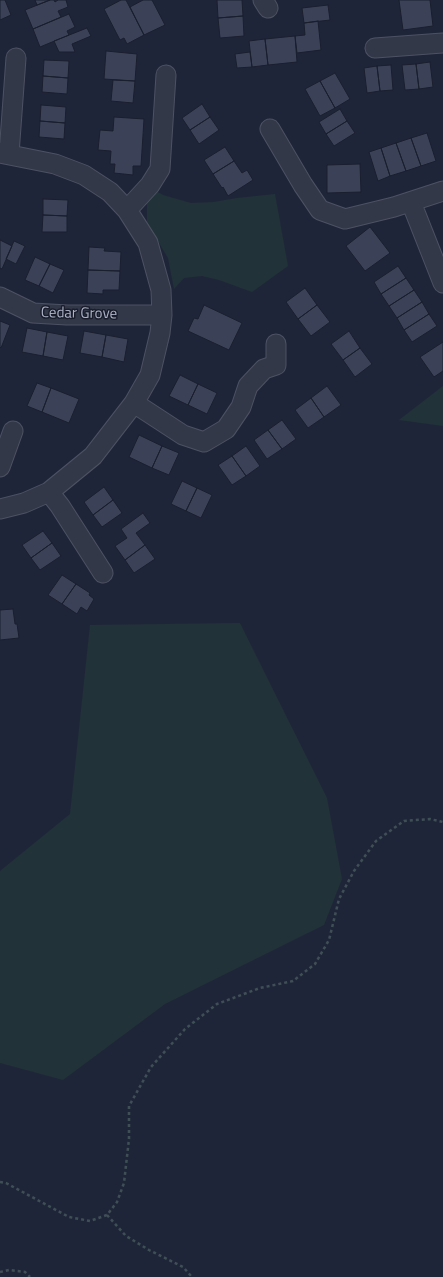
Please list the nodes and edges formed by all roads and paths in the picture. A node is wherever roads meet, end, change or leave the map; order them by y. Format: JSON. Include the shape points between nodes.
{"nodes":[{"id":1,"x":443,"y":43,"type":"edge"},
{"id":2,"x":375,"y":48,"type":"dead end"},
{"id":3,"x":16,"y":58,"type":"dead end"},
{"id":4,"x":166,"y":75,"type":"dead end"},
{"id":5,"x":270,"y":129,"type":"dead end"},
{"id":6,"x":5,"y":153,"type":"edge"},
{"id":7,"x":443,"y":191,"type":"edge"},
{"id":8,"x":411,"y":202,"type":"junction"},
{"id":9,"x":127,"y":210,"type":"junction"},
{"id":10,"x":443,"y":283,"type":"edge"},
{"id":11,"x":0,"y":297,"type":"edge"},
{"id":12,"x":162,"y":315,"type":"junction"},
{"id":13,"x":276,"y":344,"type":"dead end"},
{"id":14,"x":134,"y":403,"type":"junction"},
{"id":15,"x":13,"y":431,"type":"dead end"},
{"id":16,"x":0,"y":467,"type":"edge"},
{"id":17,"x":49,"y":492,"type":"junction"},
{"id":18,"x":0,"y":509,"type":"edge"},
{"id":19,"x":102,"y":573,"type":"dead end"},
{"id":20,"x":443,"y":822,"type":"edge"},
{"id":21,"x":0,"y":1182,"type":"edge"},
{"id":22,"x":107,"y":1215,"type":"junction"},
{"id":23,"x":0,"y":1272,"type":"edge"},
{"id":24,"x":30,"y":1277,"type":"edge"},
{"id":25,"x":192,"y":1277,"type":"edge"}],
"edges":[{"from":1,"to":2,"type":"street"},
{"from":3,"to":6,"type":"street"},
{"from":4,"to":9,"type":"street","via":[[160,169],[150,185]]},
{"from":5,"to":8,"type":"street","via":[[320,210],[345,219]]},
{"from":6,"to":9,"type":"street","via":[[55,164],[84,175],[110,192]]},
{"from":7,"to":8,"type":"street"},
{"from":8,"to":10,"type":"street"},
{"from":9,"to":12,"type":"street","via":[[148,243],[161,290]]},
{"from":11,"to":12,"type":"street","name":"Cedar Grove","via":[[33,313]]},
{"from":12,"to":14,"type":"street","via":[[150,374]]},
{"from":13,"to":14,"type":"street","via":[[276,365],[264,369],[248,386],[241,407],[226,429],[204,442],[183,435]]},
{"from":14,"to":17,"type":"street","via":[[93,456]]},
{"from":15,"to":16,"type":"street"},
{"from":17,"to":18,"type":"street","via":[[24,503]]},
{"from":17,"to":19,"type":"street"},
{"from":20,"to":22,"type":"path","via":[[430,819],[404,821],[376,841],[354,871],[339,898],[329,940],[315,964],[293,981],[260,988],[217,1004],[185,1029],[151,1067],[128,1106],[129,1140],[124,1183],[117,1202]]},
{"from":21,"to":22,"type":"path","via":[[69,1217],[90,1220]]},
{"from":22,"to":25,"type":"path","via":[[126,1236],[183,1267]]},
{"from":23,"to":24,"type":"path","via":[[25,1272]]}]}
